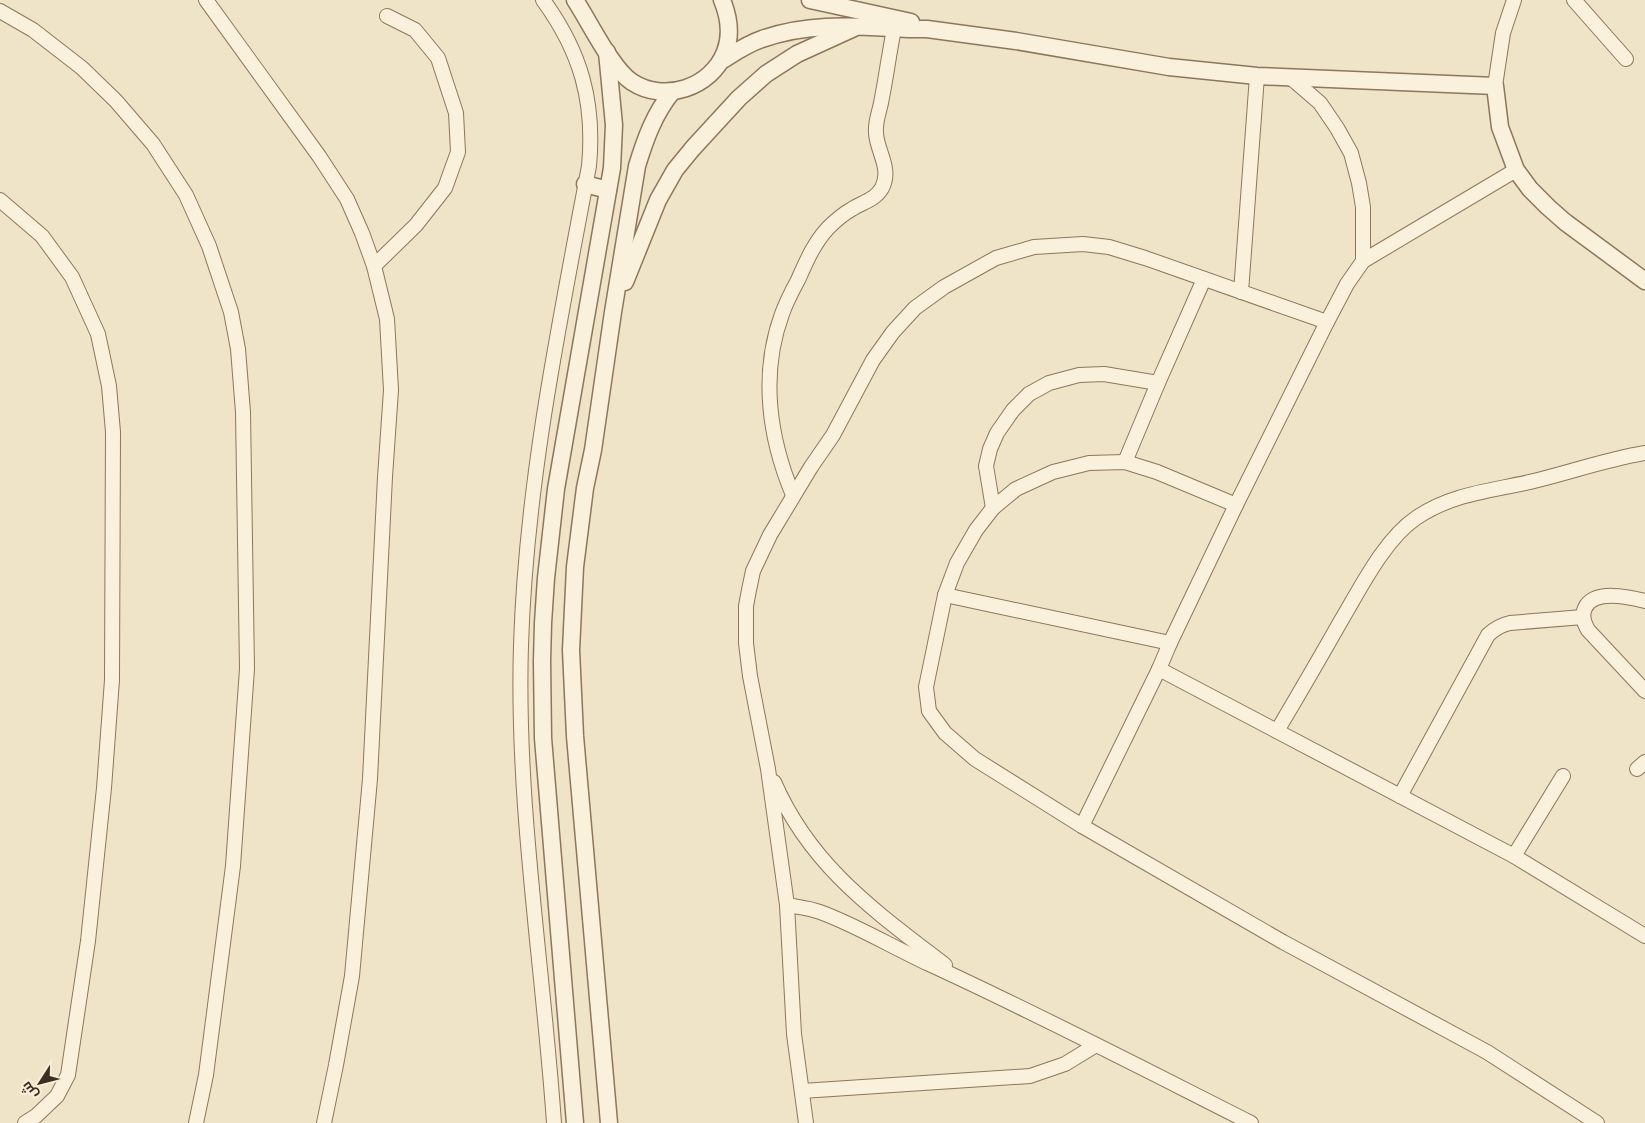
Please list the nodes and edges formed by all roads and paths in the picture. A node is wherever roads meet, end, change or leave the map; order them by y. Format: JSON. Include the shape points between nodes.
{"nodes":[{"id":1,"x":206,"y":0,"type":"edge"},
{"id":2,"x":543,"y":0,"type":"edge"},
{"id":3,"x":575,"y":0,"type":"edge"},
{"id":4,"x":722,"y":0,"type":"edge"},
{"id":5,"x":810,"y":0,"type":"edge"},
{"id":6,"x":1514,"y":0,"type":"edge"},
{"id":7,"x":1574,"y":0,"type":"edge"},
{"id":8,"x":0,"y":11,"type":"edge"},
{"id":9,"x":388,"y":16,"type":"dead end"},
{"id":10,"x":856,"y":27,"type":"junction"},
{"id":11,"x":927,"y":28,"type":"junction"},
{"id":12,"x":894,"y":29,"type":"junction"},
{"id":13,"x":608,"y":52,"type":"junction"},
{"id":14,"x":1626,"y":59,"type":"dead end"},
{"id":15,"x":721,"y":60,"type":"junction"},
{"id":16,"x":1257,"y":76,"type":"junction"},
{"id":17,"x":1291,"y":78,"type":"junction"},
{"id":18,"x":1495,"y":86,"type":"junction"},
{"id":19,"x":672,"y":92,"type":"junction"},
{"id":20,"x":1516,"y":170,"type":"junction"},
{"id":21,"x":585,"y":184,"type":"junction"},
{"id":22,"x":608,"y":190,"type":"junction"},
{"id":23,"x":0,"y":200,"type":"edge"},
{"id":24,"x":1363,"y":261,"type":"junction"},
{"id":25,"x":374,"y":266,"type":"junction"},
{"id":26,"x":1204,"y":279,"type":"junction"},
{"id":27,"x":1645,"y":281,"type":"edge"},
{"id":28,"x":1241,"y":292,"type":"junction"},
{"id":29,"x":613,"y":312,"type":"junction"},
{"id":30,"x":1327,"y":322,"type":"junction"},
{"id":31,"x":1158,"y":383,"type":"junction"},
{"id":32,"x":1645,"y":453,"type":"edge"},
{"id":33,"x":1125,"y":462,"type":"junction"},
{"id":34,"x":794,"y":495,"type":"junction"},
{"id":35,"x":1236,"y":505,"type":"junction"},
{"id":36,"x":993,"y":508,"type":"junction"},
{"id":37,"x":945,"y":595,"type":"junction"},
{"id":38,"x":1645,"y":601,"type":"edge"},
{"id":39,"x":1583,"y":617,"type":"junction"},
{"id":40,"x":1170,"y":643,"type":"junction"},
{"id":41,"x":1159,"y":669,"type":"junction"},
{"id":42,"x":1645,"y":691,"type":"edge"},
{"id":43,"x":1277,"y":731,"type":"junction"},
{"id":44,"x":768,"y":769,"type":"junction"},
{"id":45,"x":1563,"y":776,"type":"dead end"},
{"id":46,"x":1400,"y":796,"type":"junction"},
{"id":47,"x":1082,"y":826,"type":"junction"},
{"id":48,"x":1514,"y":856,"type":"junction"},
{"id":49,"x":787,"y":905,"type":"junction"},
{"id":50,"x":1645,"y":936,"type":"edge"},
{"id":51,"x":966,"y":980,"type":"junction"},
{"id":52,"x":1096,"y":1045,"type":"junction"},
{"id":53,"x":802,"y":1091,"type":"junction"},
{"id":54,"x":25,"y":1123,"type":"edge"},
{"id":55,"x":196,"y":1123,"type":"edge"},
{"id":56,"x":324,"y":1123,"type":"edge"},
{"id":57,"x":554,"y":1123,"type":"edge"},
{"id":58,"x":575,"y":1123,"type":"edge"},
{"id":59,"x":609,"y":1123,"type":"edge"},
{"id":60,"x":806,"y":1123,"type":"edge"},
{"id":61,"x":1251,"y":1123,"type":"edge"},
{"id":62,"x":1597,"y":1123,"type":"edge"}],
"edges":[{"from":1,"to":25,"type":"street","via":[[347,199]]},
{"from":2,"to":21,"type":"street","via":[[574,51],[584,81],[591,130]]},
{"from":3,"to":13,"type":"street"},
{"from":4,"to":15,"type":"street","via":[[729,32]]},
{"from":5,"to":11,"type":"street"},
{"from":6,"to":18,"type":"street","via":[[1503,32]]},
{"from":7,"to":14,"type":"street"},
{"from":8,"to":55,"type":"street","via":[[33,30],[82,68],[153,144],[186,195],[209,246],[231,312],[238,349],[243,412],[247,669],[233,866],[206,1075]]},
{"from":9,"to":25,"type":"street","via":[[415,30],[438,58],[456,113],[458,152],[445,188],[416,225]]},
{"from":10,"to":12,"type":"street"},
{"from":10,"to":15,"type":"street","via":[[812,27],[777,34]]},
{"from":10,"to":29,"type":"street","via":[[797,54],[766,74],[688,153],[658,200]]},
{"from":11,"to":12,"type":"street"},
{"from":11,"to":16,"type":"street","via":[[1169,67]]},
{"from":12,"to":34,"type":"street","via":[[876,124],[877,142],[885,166],[882,187],[872,200],[840,217],[820,237],[782,314],[776,334],[770,377],[771,420],[780,460]]},
{"from":13,"to":19,"type":"street","via":[[630,80],[650,90]]},
{"from":13,"to":22,"type":"street","via":[[614,125]]},
{"from":15,"to":19,"type":"street","via":[[701,81]]},
{"from":16,"to":17,"type":"street"},
{"from":16,"to":28,"type":"street"},
{"from":17,"to":18,"type":"street"},
{"from":17,"to":24,"type":"street","via":[[1320,103],[1351,153],[1362,207]]},
{"from":18,"to":20,"type":"street","via":[[1500,127]]},
{"from":19,"to":29,"type":"street","via":[[651,126],[637,166]]},
{"from":20,"to":24,"type":"street"},
{"from":20,"to":27,"type":"street","via":[[1530,189],[1565,222]]},
{"from":21,"to":22,"type":"street"},
{"from":21,"to":57,"type":"street","via":[[535,473],[521,646],[525,812]]},
{"from":22,"to":58,"type":"street","via":[[556,489],[543,623],[543,738]]},
{"from":23,"to":54,"type":"street","via":[[42,236],[72,277],[98,334],[109,386],[113,432],[112,680],[88,942],[68,1075],[57,1096]]},
{"from":24,"to":30,"type":"street"},
{"from":25,"to":56,"type":"street","via":[[387,318],[390,390],[370,779],[352,976]]},
{"from":26,"to":28,"type":"street"},
{"from":26,"to":31,"type":"street"},
{"from":26,"to":34,"type":"street","via":[[1109,247],[1083,244],[1034,247],[996,258],[944,287],[915,308],[893,332],[873,360]]},
{"from":28,"to":30,"type":"street"},
{"from":29,"to":59,"type":"street","via":[[575,567],[571,650],[575,736]]},
{"from":30,"to":35,"type":"street"},
{"from":31,"to":33,"type":"street"},
{"from":31,"to":36,"type":"street","via":[[1104,374],[1079,375],[1048,383],[1029,394],[1013,410],[990,449],[986,466]]},
{"from":32,"to":43,"type":"street","via":[[1472,492],[1439,504],[1414,519],[1391,542],[1365,581]]},
{"from":33,"to":35,"type":"street","via":[[1158,472]]},
{"from":33,"to":36,"type":"street","via":[[1089,463],[1053,472],[1016,489]]},
{"from":34,"to":44,"type":"street","via":[[753,571],[746,606],[750,676]]},
{"from":35,"to":40,"type":"street"},
{"from":36,"to":37,"type":"street","via":[[957,563]]},
{"from":37,"to":40,"type":"street"},
{"from":37,"to":47,"type":"street","via":[[926,686],[930,711],[946,733],[975,759]]},
{"from":38,"to":39,"type":"street","via":[[1600,596],[1588,603]]},
{"from":39,"to":42,"type":"street","via":[[1588,630]]},
{"from":39,"to":46,"type":"street","via":[[1503,624],[1492,631]]},
{"from":40,"to":41,"type":"street"},
{"from":41,"to":43,"type":"street"},
{"from":41,"to":47,"type":"street"},
{"from":43,"to":46,"type":"street"},
{"from":44,"to":49,"type":"street"},
{"from":44,"to":51,"type":"street","via":[[788,811],[829,868],[864,902]]},
{"from":45,"to":48,"type":"street"},
{"from":46,"to":48,"type":"street"},
{"from":47,"to":62,"type":"street","via":[[1283,942],[1487,1052]]},
{"from":48,"to":50,"type":"street"},
{"from":49,"to":51,"type":"street","via":[[854,925],[901,951]]},
{"from":49,"to":53,"type":"street","via":[[794,1034]]},
{"from":51,"to":52,"type":"street"},
{"from":52,"to":53,"type":"street","via":[[1065,1064],[1018,1078]]},
{"from":52,"to":61,"type":"street"},
{"from":53,"to":60,"type":"street"}]}
